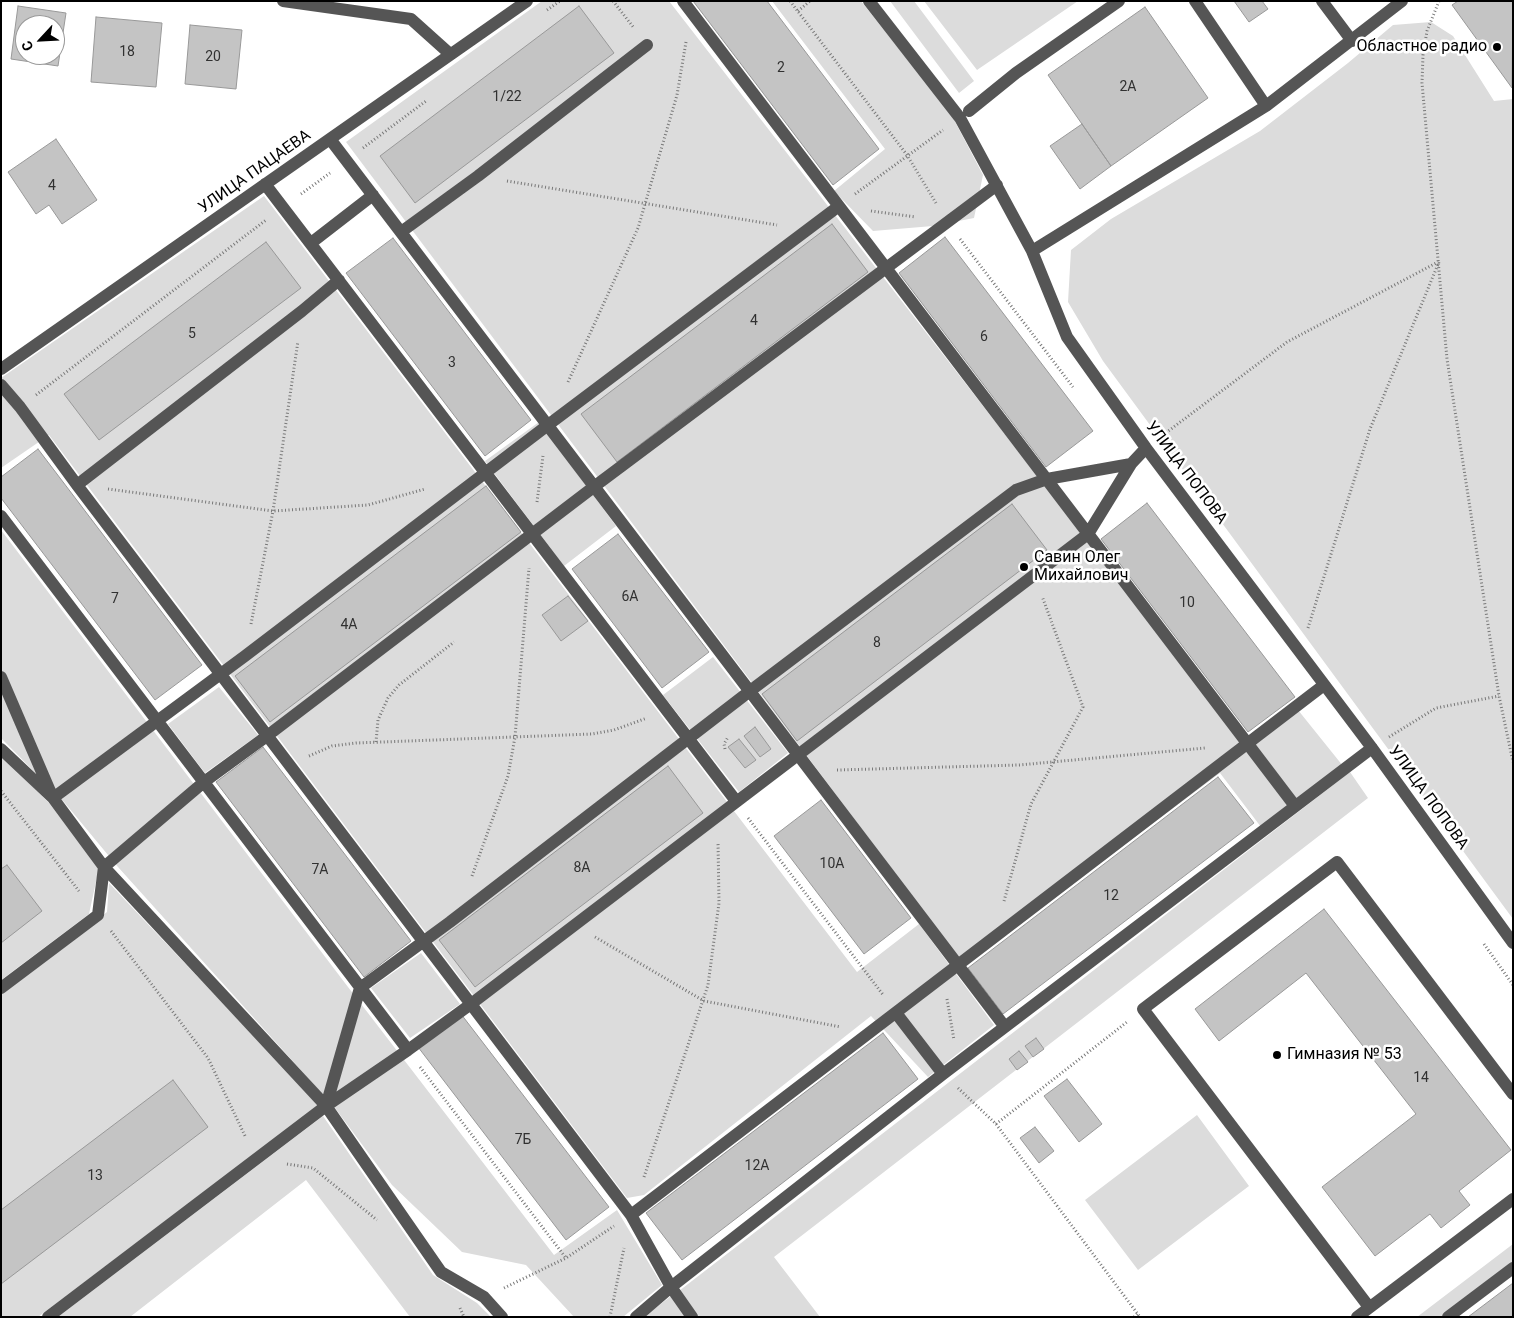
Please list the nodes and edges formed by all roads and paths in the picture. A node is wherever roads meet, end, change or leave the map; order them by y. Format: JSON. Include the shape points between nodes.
{"nodes":[{"id":1,"x":283,"y":1,"type":"edge"},
{"id":2,"x":527,"y":1,"type":"edge"},
{"id":3,"x":613,"y":1,"type":"edge"},
{"id":4,"x":683,"y":1,"type":"edge"},
{"id":5,"x":790,"y":1,"type":"edge"},
{"id":6,"x":810,"y":1,"type":"edge"},
{"id":7,"x":869,"y":1,"type":"edge"},
{"id":8,"x":1119,"y":1,"type":"edge"},
{"id":9,"x":1195,"y":1,"type":"edge"},
{"id":10,"x":1322,"y":1,"type":"edge"},
{"id":11,"x":1402,"y":1,"type":"edge"},
{"id":12,"x":1439,"y":1,"type":"edge"},
{"id":13,"x":798,"y":11,"type":"junction"},
{"id":14,"x":1352,"y":41,"type":"junction"},
{"id":15,"x":647,"y":45,"type":"joint"},
{"id":16,"x":450,"y":54,"type":"junction"},
{"id":17,"x":1266,"y":106,"type":"junction"},
{"id":18,"x":964,"y":115,"type":"junction"},
{"id":19,"x":330,"y":139,"type":"junction"},
{"id":20,"x":907,"y":155,"type":"junction"},
{"id":21,"x":478,"y":176,"type":"junction"},
{"id":22,"x":266,"y":184,"type":"junction"},
{"id":23,"x":997,"y":184,"type":"junction"},
{"id":24,"x":373,"y":195,"type":"junction"},
{"id":25,"x":839,"y":206,"type":"junction"},
{"id":26,"x":947,"y":222,"type":"junction"},
{"id":27,"x":808,"y":230,"type":"junction"},
{"id":28,"x":401,"y":232,"type":"junction"},
{"id":29,"x":311,"y":243,"type":"junction"},
{"id":30,"x":1032,"y":251,"type":"junction"},
{"id":31,"x":1439,"y":262,"type":"junction"},
{"id":32,"x":886,"y":268,"type":"junction"},
{"id":33,"x":339,"y":280,"type":"junction"},
{"id":34,"x":302,"y":311,"type":"junction"},
{"id":35,"x":1,"y":369,"type":"edge"},
{"id":36,"x":1,"y":385,"type":"edge"},
{"id":37,"x":1078,"y":393,"type":"dead end"},
{"id":38,"x":548,"y":425,"type":"junction"},
{"id":39,"x":1146,"y":448,"type":"junction"},
{"id":40,"x":1131,"y":464,"type":"junction"},
{"id":41,"x":486,"y":473,"type":"junction"},
{"id":42,"x":1047,"y":479,"type":"junction"},
{"id":43,"x":76,"y":485,"type":"junction"},
{"id":44,"x":595,"y":486,"type":"junction"},
{"id":45,"x":432,"y":488,"type":"dead end"},
{"id":46,"x":273,"y":512,"type":"junction"},
{"id":47,"x":1,"y":516,"type":"edge"},
{"id":48,"x":532,"y":534,"type":"junction"},
{"id":49,"x":1088,"y":534,"type":"junction"},
{"id":50,"x":1034,"y":574,"type":"junction"},
{"id":51,"x":454,"y":642,"type":"dead end"},
{"id":52,"x":1300,"y":653,"type":"junction"},
{"id":53,"x":245,"y":656,"type":"junction"},
{"id":54,"x":221,"y":674,"type":"junction"},
{"id":55,"x":1,"y":677,"type":"edge"},
{"id":56,"x":1324,"y":685,"type":"junction"},
{"id":57,"x":750,"y":691,"type":"junction"},
{"id":58,"x":1499,"y":696,"type":"junction"},
{"id":59,"x":666,"y":709,"type":"junction"},
{"id":60,"x":157,"y":720,"type":"junction"},
{"id":61,"x":729,"y":735,"type":"dead end"},
{"id":62,"x":267,"y":736,"type":"junction"},
{"id":63,"x":688,"y":739,"type":"junction"},
{"id":64,"x":376,"y":742,"type":"junction"},
{"id":65,"x":1248,"y":744,"type":"junction"},
{"id":66,"x":1209,"y":747,"type":"dead end"},
{"id":67,"x":1372,"y":748,"type":"junction"},
{"id":68,"x":1,"y":749,"type":"edge"},
{"id":69,"x":726,"y":753,"type":"dead end"},
{"id":70,"x":798,"y":754,"type":"junction"},
{"id":71,"x":1053,"y":762,"type":"junction"},
{"id":72,"x":1513,"y":762,"type":"edge"},
{"id":73,"x":292,"y":768,"type":"junction"},
{"id":74,"x":811,"y":771,"type":"junction"},
{"id":75,"x":204,"y":782,"type":"junction"},
{"id":76,"x":1,"y":791,"type":"edge"},
{"id":77,"x":53,"y":798,"type":"junction"},
{"id":78,"x":736,"y":802,"type":"junction"},
{"id":79,"x":1295,"y":806,"type":"junction"},
{"id":80,"x":718,"y":816,"type":"junction"},
{"id":81,"x":104,"y":867,"type":"junction"},
{"id":82,"x":98,"y":915,"type":"junction"},
{"id":83,"x":575,"y":925,"type":"junction"},
{"id":84,"x":994,"y":938,"type":"junction"},
{"id":85,"x":424,"y":941,"type":"junction"},
{"id":86,"x":1513,"y":943,"type":"edge"},
{"id":87,"x":959,"y":965,"type":"junction"},
{"id":88,"x":943,"y":976,"type":"junction"},
{"id":89,"x":1,"y":988,"type":"edge"},
{"id":90,"x":360,"y":988,"type":"junction"},
{"id":91,"x":704,"y":1001,"type":"junction"},
{"id":92,"x":471,"y":1004,"type":"junction"},
{"id":93,"x":1143,"y":1009,"type":"junction"},
{"id":94,"x":896,"y":1012,"type":"junction"},
{"id":95,"x":1005,"y":1027,"type":"junction"},
{"id":96,"x":844,"y":1028,"type":"dead end"},
{"id":97,"x":408,"y":1050,"type":"junction"},
{"id":98,"x":958,"y":1062,"type":"junction"},
{"id":99,"x":943,"y":1074,"type":"junction"},
{"id":100,"x":1513,"y":1094,"type":"edge"},
{"id":101,"x":326,"y":1106,"type":"junction"},
{"id":102,"x":996,"y":1124,"type":"junction"},
{"id":103,"x":256,"y":1159,"type":"junction"},
{"id":104,"x":644,"y":1178,"type":"dead end"},
{"id":105,"x":1513,"y":1199,"type":"edge"},
{"id":106,"x":631,"y":1215,"type":"junction"},
{"id":107,"x":381,"y":1223,"type":"dead end"},
{"id":108,"x":566,"y":1258,"type":"junction"},
{"id":109,"x":1513,"y":1268,"type":"edge"},
{"id":110,"x":671,"y":1287,"type":"junction"},
{"id":111,"x":484,"y":1298,"type":"junction"},
{"id":112,"x":1370,"y":1307,"type":"junction"},
{"id":113,"x":1139,"y":1315,"type":"edge"},
{"id":114,"x":48,"y":1317,"type":"edge"},
{"id":115,"x":502,"y":1317,"type":"edge"},
{"id":116,"x":610,"y":1317,"type":"edge"},
{"id":117,"x":636,"y":1317,"type":"edge"},
{"id":118,"x":692,"y":1317,"type":"edge"},
{"id":119,"x":1134,"y":1317,"type":"edge"},
{"id":120,"x":1357,"y":1317,"type":"edge"},
{"id":121,"x":1448,"y":1317,"type":"edge"}],
"edges":[{"from":1,"to":16,"type":"street","via":[[411,18]]},
{"from":2,"to":16,"type":"street","name":"УЛИЦА ПАЦАЕВА"},
{"from":3,"to":15,"type":"path"},
{"from":4,"to":25,"type":"street"},
{"from":5,"to":13,"type":"path"},
{"from":6,"to":13,"type":"path"},
{"from":7,"to":18,"type":"street","name":"УЛИЦА ПОПОВА"},
{"from":8,"to":18,"type":"street"},
{"from":9,"to":17,"type":"street"},
{"from":10,"to":14,"type":"street"},
{"from":11,"to":14,"type":"street"},
{"from":12,"to":31,"type":"path","via":[[1422,55]]},
{"from":13,"to":20,"type":"path"},
{"from":14,"to":17,"type":"street"},
{"from":15,"to":21,"type":"street"},
{"from":16,"to":19,"type":"street","name":"УЛИЦА ПАЦАЕВА"},
{"from":17,"to":30,"type":"street"},
{"from":18,"to":20,"type":"path"},
{"from":18,"to":23,"type":"street","name":"УЛИЦА ПОПОВА"},
{"from":19,"to":22,"type":"street","name":"УЛИЦА ПАЦАЕВА"},
{"from":19,"to":24,"type":"street"},
{"from":20,"to":25,"type":"path"},
{"from":20,"to":26,"type":"path"},
{"from":21,"to":27,"type":"path"},
{"from":21,"to":28,"type":"street"},
{"from":22,"to":29,"type":"street"},
{"from":22,"to":35,"type":"street","name":"УЛИЦА ПАЦАЕВА"},
{"from":23,"to":26,"type":"street"},
{"from":23,"to":30,"type":"street","name":"УЛИЦА ПОПОВА"},
{"from":24,"to":28,"type":"street"},
{"from":24,"to":29,"type":"street"},
{"from":25,"to":26,"type":"path"},
{"from":25,"to":27,"type":"street"},
{"from":25,"to":32,"type":"street"},
{"from":26,"to":32,"type":"street"},
{"from":26,"to":37,"type":"path"},
{"from":27,"to":38,"type":"street"},
{"from":28,"to":38,"type":"street"},
{"from":29,"to":33,"type":"street"},
{"from":30,"to":39,"type":"street","name":"УЛИЦА ПОПОВА","via":[[1067,337]]},
{"from":31,"to":39,"type":"path","via":[[1288,342]]},
{"from":31,"to":52,"type":"path","via":[[1370,429]]},
{"from":31,"to":58,"type":"path","via":[[1448,359]]},
{"from":32,"to":42,"type":"street"},
{"from":32,"to":44,"type":"street"},
{"from":33,"to":34,"type":"street"},
{"from":33,"to":41,"type":"street"},
{"from":34,"to":43,"type":"street"},
{"from":34,"to":46,"type":"path"},
{"from":36,"to":43,"type":"street"},
{"from":38,"to":41,"type":"street"},
{"from":38,"to":44,"type":"street"},
{"from":39,"to":40,"type":"street"},
{"from":39,"to":52,"type":"street","name":"УЛИЦА ПОПОВА"},
{"from":40,"to":42,"type":"street"},
{"from":40,"to":49,"type":"street"},
{"from":41,"to":48,"type":"street"},
{"from":41,"to":53,"type":"street"},
{"from":42,"to":49,"type":"street"},
{"from":42,"to":57,"type":"street","via":[[1016,490]]},
{"from":43,"to":46,"type":"path"},
{"from":43,"to":54,"type":"street"},
{"from":44,"to":48,"type":"street"},
{"from":44,"to":57,"type":"street"},
{"from":45,"to":46,"type":"path","via":[[368,505]]},
{"from":46,"to":53,"type":"path"},
{"from":47,"to":60,"type":"street"},
{"from":48,"to":59,"type":"street"},
{"from":48,"to":62,"type":"street"},
{"from":49,"to":50,"type":"street"},
{"from":49,"to":65,"type":"street"},
{"from":50,"to":70,"type":"street"},
{"from":50,"to":71,"type":"path","via":[[1083,708]]},
{"from":51,"to":64,"type":"path","via":[[399,685],[388,698],[378,720]]},
{"from":52,"to":56,"type":"street","name":"УЛИЦА ПОПОВА"},
{"from":53,"to":54,"type":"street"},
{"from":54,"to":60,"type":"street"},
{"from":54,"to":62,"type":"street"},
{"from":55,"to":77,"type":"street"},
{"from":56,"to":65,"type":"street"},
{"from":56,"to":67,"type":"street","name":"УЛИЦА ПОПОВА"},
{"from":57,"to":63,"type":"street"},
{"from":57,"to":70,"type":"street"},
{"from":58,"to":67,"type":"path","via":[[1436,708]]},
{"from":58,"to":72,"type":"path"},
{"from":59,"to":63,"type":"street"},
{"from":59,"to":64,"type":"path","via":[[638,723],[592,734]]},
{"from":60,"to":75,"type":"street"},
{"from":60,"to":77,"type":"street"},
{"from":61,"to":69,"type":"path","via":[[724,744]]},
{"from":62,"to":73,"type":"street"},
{"from":62,"to":75,"type":"street"},
{"from":63,"to":78,"type":"street"},
{"from":63,"to":85,"type":"street"},
{"from":64,"to":73,"type":"path","via":[[332,746]]},
{"from":65,"to":79,"type":"street"},
{"from":65,"to":84,"type":"street"},
{"from":66,"to":71,"type":"path"},
{"from":67,"to":79,"type":"street"},
{"from":67,"to":86,"type":"street","name":"УЛИЦА ПОПОВА"},
{"from":68,"to":77,"type":"street"},
{"from":70,"to":74,"type":"street"},
{"from":70,"to":78,"type":"street"},
{"from":71,"to":74,"type":"path"},
{"from":71,"to":84,"type":"path","via":[[1031,804]]},
{"from":73,"to":85,"type":"street"},
{"from":74,"to":87,"type":"street"},
{"from":75,"to":81,"type":"street"},
{"from":75,"to":90,"type":"street"},
{"from":76,"to":82,"type":"path"},
{"from":77,"to":81,"type":"street"},
{"from":78,"to":80,"type":"street"},
{"from":78,"to":94,"type":"path"},
{"from":79,"to":95,"type":"street"},
{"from":80,"to":83,"type":"street"},
{"from":80,"to":91,"type":"path","via":[[719,904]]},
{"from":81,"to":82,"type":"street"},
{"from":81,"to":101,"type":"street"},
{"from":82,"to":89,"type":"street"},
{"from":82,"to":103,"type":"path","via":[[208,1058]]},
{"from":83,"to":91,"type":"path"},
{"from":83,"to":92,"type":"street"},
{"from":84,"to":87,"type":"street"},
{"from":85,"to":90,"type":"street"},
{"from":85,"to":92,"type":"street"},
{"from":87,"to":88,"type":"street"},
{"from":87,"to":95,"type":"street"},
{"from":88,"to":94,"type":"street"},
{"from":88,"to":98,"type":"path"},
{"from":90,"to":97,"type":"street"},
{"from":90,"to":101,"type":"street"},
{"from":91,"to":96,"type":"path"},
{"from":91,"to":104,"type":"path"},
{"from":92,"to":97,"type":"street"},
{"from":92,"to":106,"type":"street"},
{"from":93,"to":100,"type":"street","via":[[1337,862]]},
{"from":93,"to":102,"type":"path"},
{"from":93,"to":112,"type":"street"},
{"from":94,"to":99,"type":"street"},
{"from":94,"to":106,"type":"street"},
{"from":95,"to":98,"type":"street"},
{"from":97,"to":101,"type":"street"},
{"from":97,"to":108,"type":"path"},
{"from":98,"to":99,"type":"street"},
{"from":99,"to":102,"type":"path"},
{"from":99,"to":110,"type":"street"},
{"from":101,"to":103,"type":"street"},
{"from":101,"to":111,"type":"street","via":[[441,1272]]},
{"from":102,"to":113,"type":"path"},
{"from":103,"to":107,"type":"path","via":[[313,1168]]},
{"from":103,"to":114,"type":"street"},
{"from":105,"to":112,"type":"street"},
{"from":106,"to":108,"type":"path"},
{"from":106,"to":110,"type":"street"},
{"from":106,"to":116,"type":"path"},
{"from":108,"to":111,"type":"path"},
{"from":109,"to":121,"type":"street"},
{"from":110,"to":117,"type":"street"},
{"from":110,"to":118,"type":"street"},
{"from":111,"to":115,"type":"street"},
{"from":112,"to":120,"type":"street"},
{"from":113,"to":119,"type":"path"}]}
